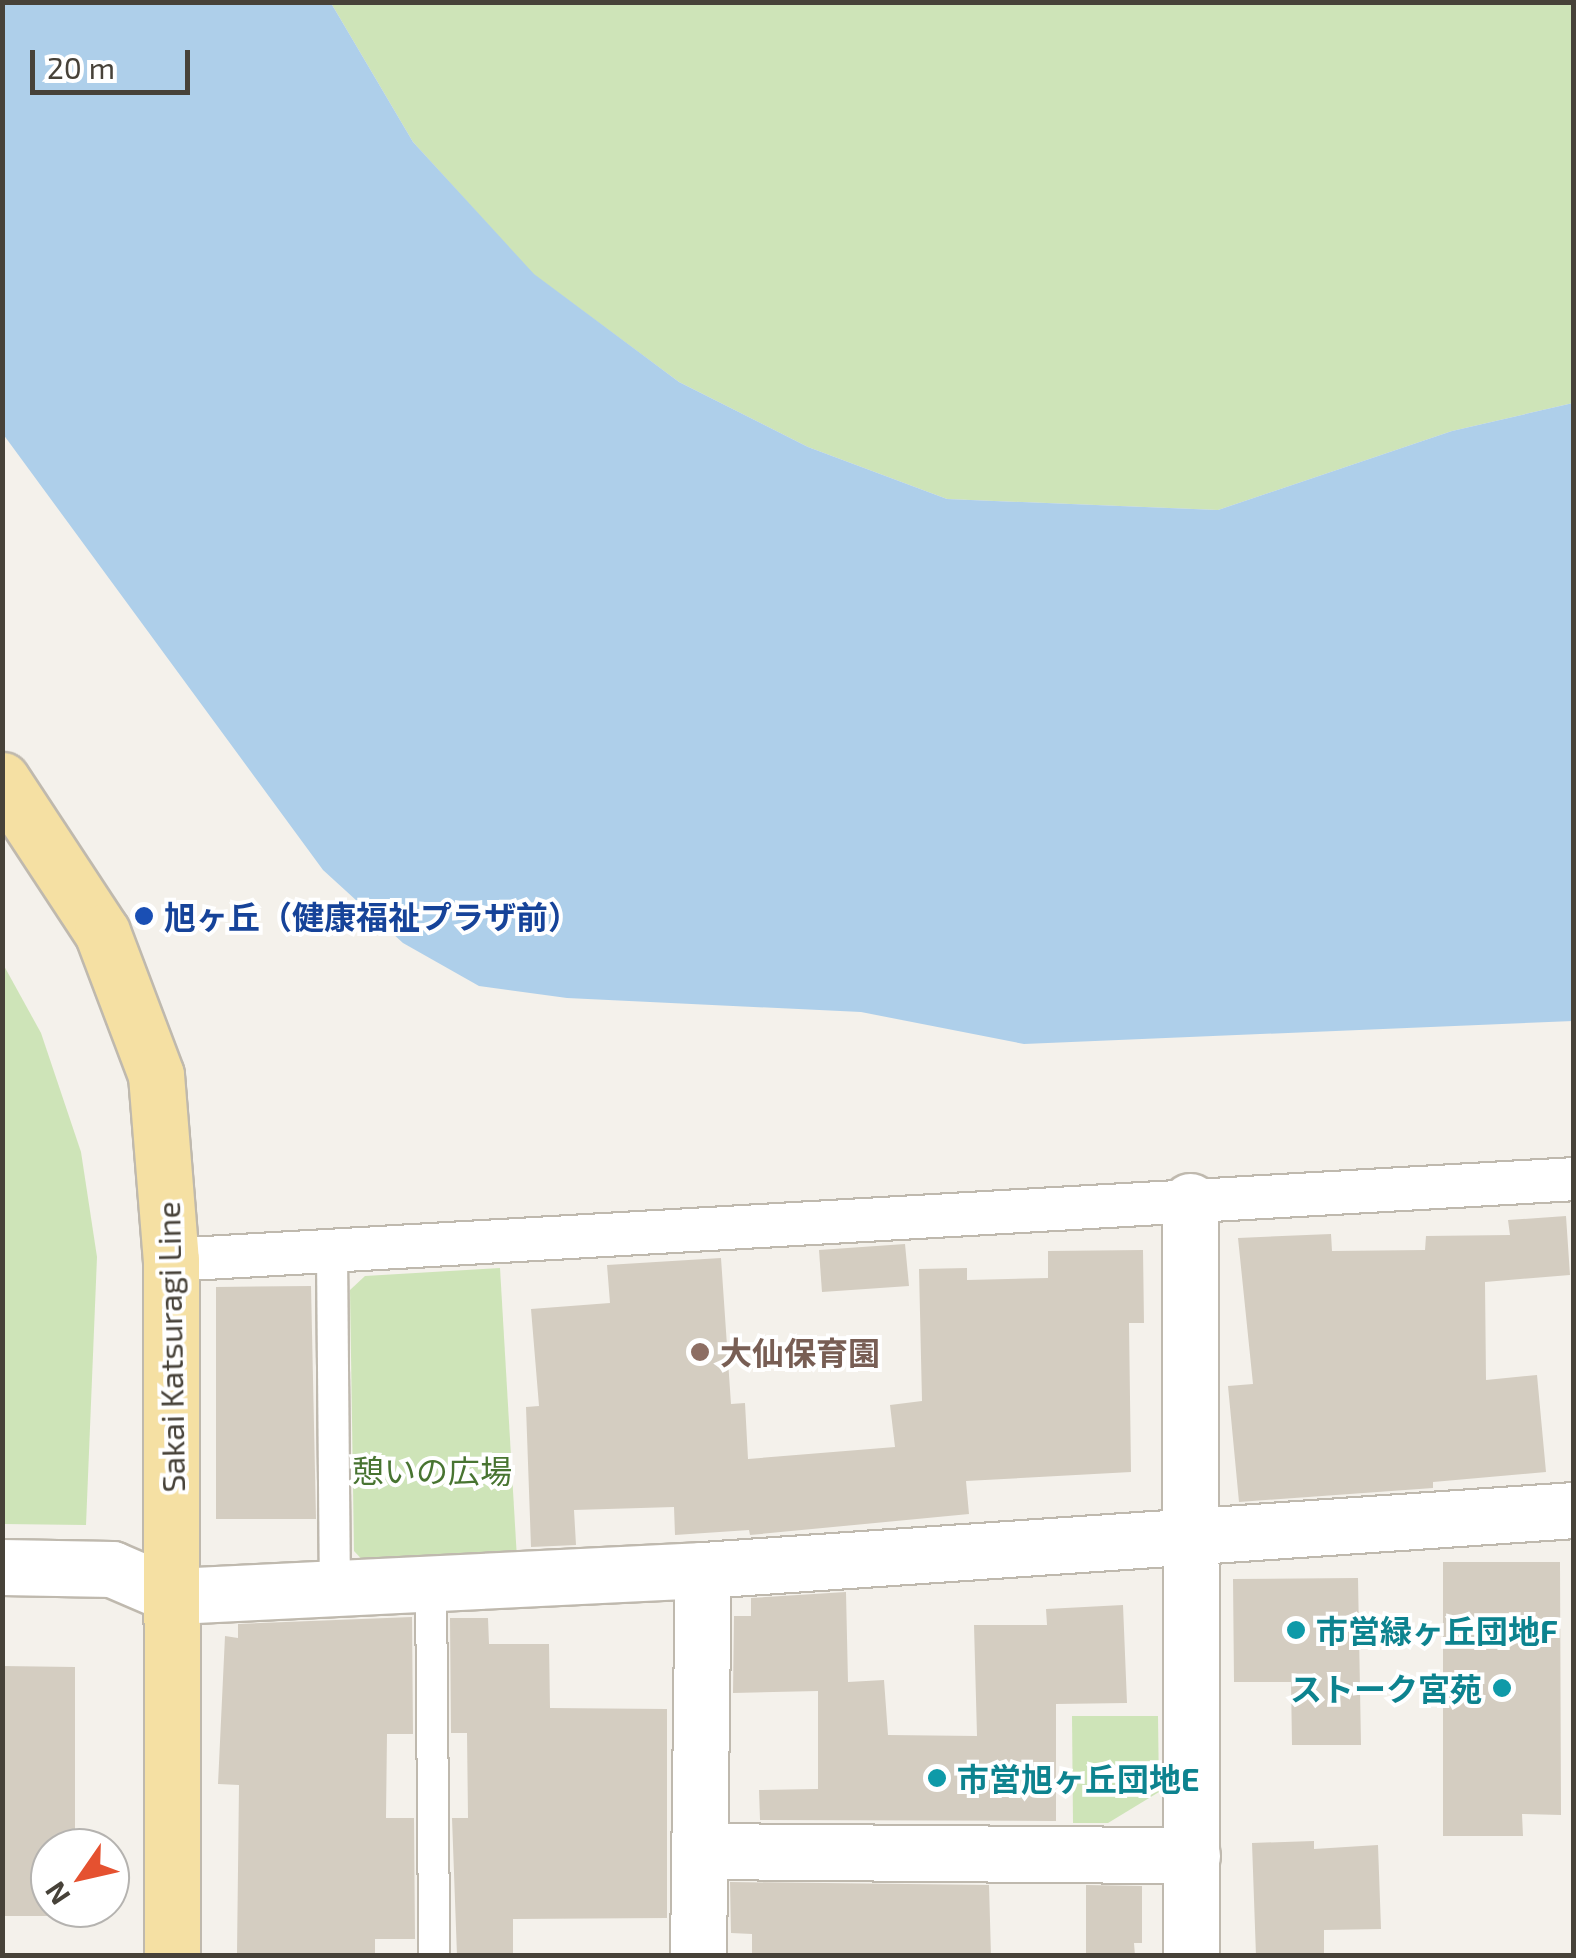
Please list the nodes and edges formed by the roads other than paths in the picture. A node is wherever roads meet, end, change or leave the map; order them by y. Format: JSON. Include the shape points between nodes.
{"nodes":[{"id":1,"x":2,"y":780,"type":"edge"},
{"id":2,"x":1574,"y":1179,"type":"edge"},
{"id":3,"x":1190,"y":1201,"type":"junction"},
{"id":4,"x":332,"y":1253,"type":"junction"},
{"id":5,"x":172,"y":1260,"type":"junction"},
{"id":6,"x":1574,"y":1510,"type":"edge"},
{"id":7,"x":1193,"y":1540,"type":"junction"},
{"id":8,"x":2,"y":1568,"type":"edge"},
{"id":9,"x":703,"y":1570,"type":"junction"},
{"id":10,"x":430,"y":1586,"type":"junction"},
{"id":11,"x":335,"y":1588,"type":"junction"},
{"id":12,"x":175,"y":1596,"type":"junction"},
{"id":13,"x":700,"y":1852,"type":"junction"},
{"id":14,"x":1192,"y":1855,"type":"junction"},
{"id":15,"x":172,"y":1956,"type":"edge"},
{"id":16,"x":434,"y":1956,"type":"edge"},
{"id":17,"x":698,"y":1956,"type":"edge"},
{"id":18,"x":1191,"y":1956,"type":"edge"}],
"edges":[{"from":1,"to":5,"type":"main road","name":"Sakai Katsuragi Line","via":[[102,932],[133,1002],[156,1076]]},
{"from":2,"to":3,"type":"street"},
{"from":3,"to":4,"type":"street"},
{"from":3,"to":7,"type":"street"},
{"from":4,"to":5,"type":"street"},
{"from":4,"to":11,"type":"lane"},
{"from":5,"to":12,"type":"main road","name":"Sakai Katsuragi Line"},
{"from":6,"to":7,"type":"street"},
{"from":7,"to":9,"type":"street"},
{"from":7,"to":14,"type":"street"},
{"from":8,"to":12,"type":"street","via":[[112,1568]]},
{"from":9,"to":10,"type":"street"},
{"from":9,"to":13,"type":"street"},
{"from":10,"to":11,"type":"street"},
{"from":10,"to":16,"type":"lane"},
{"from":11,"to":12,"type":"street"},
{"from":12,"to":15,"type":"main road","name":"Sakai Katsuragi Line"},
{"from":13,"to":14,"type":"street"},
{"from":13,"to":17,"type":"street"},
{"from":14,"to":18,"type":"street"}]}
